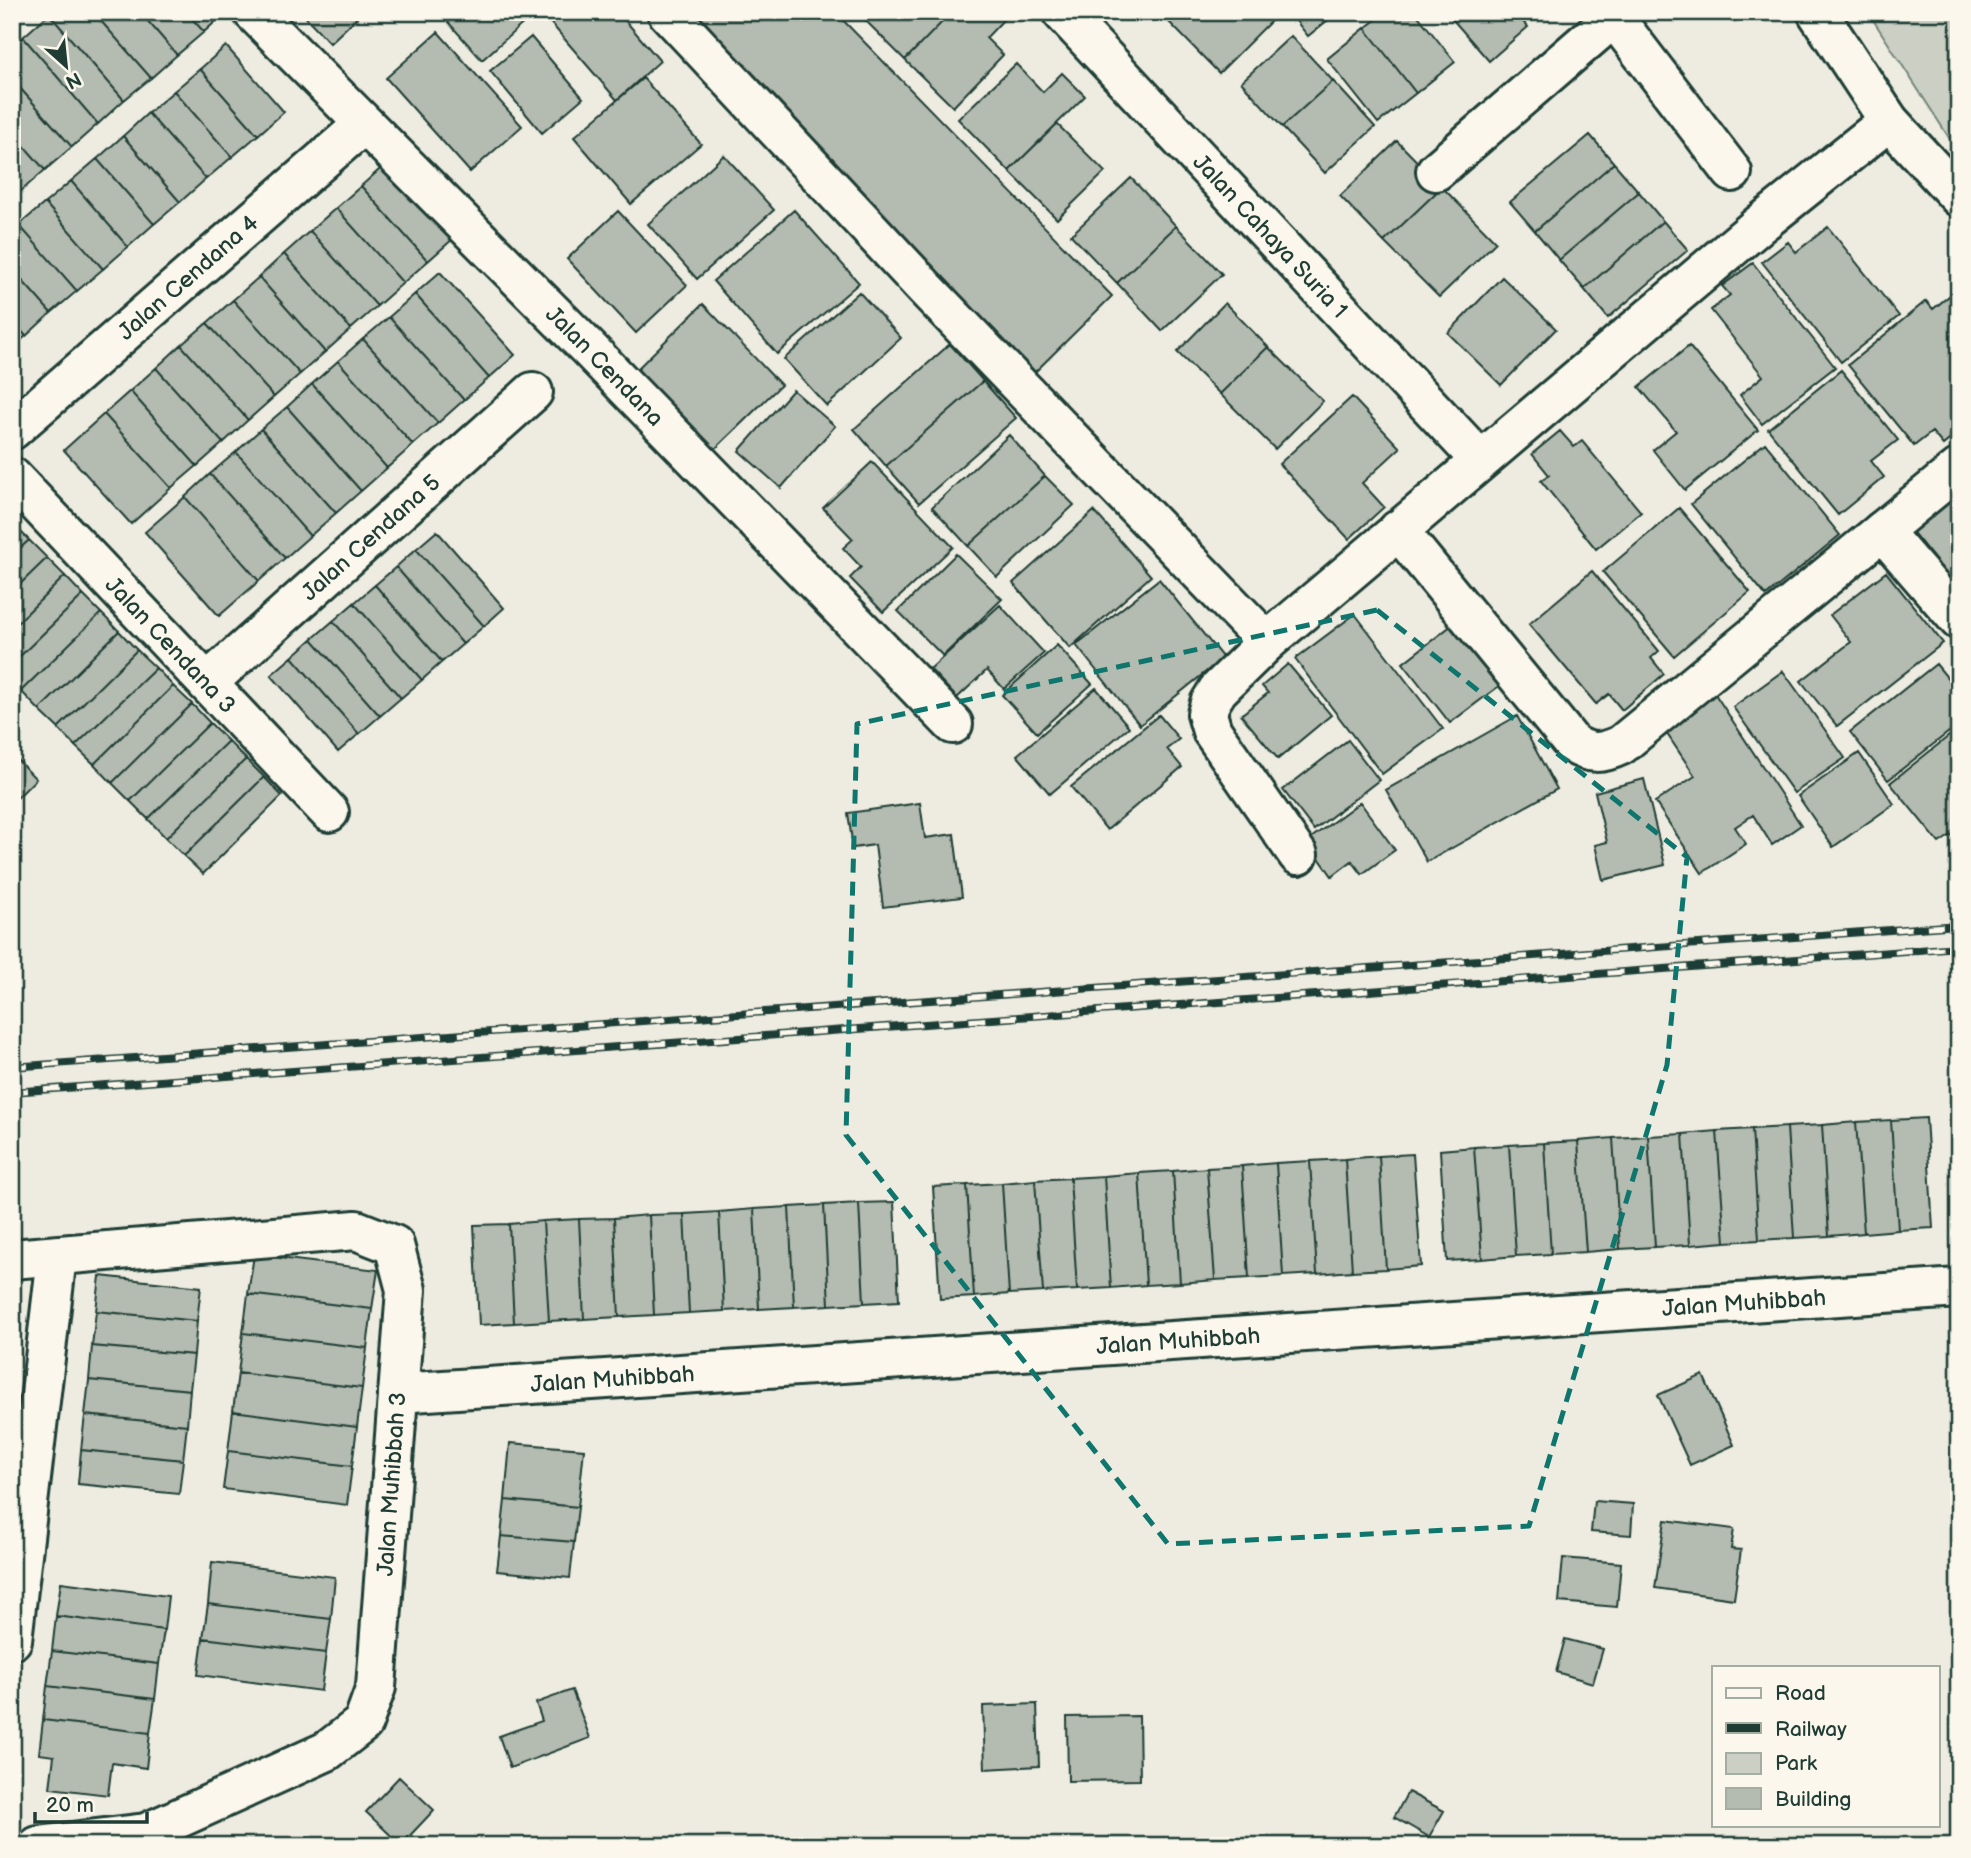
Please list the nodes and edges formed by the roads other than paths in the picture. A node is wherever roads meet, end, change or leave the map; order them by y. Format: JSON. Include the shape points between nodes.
{"nodes":[{"id":1,"x":253,"y":12,"type":"edge"},
{"id":2,"x":667,"y":12,"type":"edge"},
{"id":3,"x":1062,"y":12,"type":"edge"},
{"id":4,"x":1817,"y":12,"type":"edge"},
{"id":5,"x":1611,"y":15,"type":"edge"},
{"id":6,"x":1889,"y":121,"type":"junction"},
{"id":7,"x":364,"y":124,"type":"junction"},
{"id":8,"x":1436,"y":171,"type":"dead end"},
{"id":9,"x":1732,"y":172,"type":"dead end"},
{"id":10,"x":1959,"y":197,"type":"edge"},
{"id":11,"x":533,"y":392,"type":"dead end"},
{"id":12,"x":12,"y":430,"type":"edge"},
{"id":13,"x":1480,"y":460,"type":"junction"},
{"id":14,"x":1959,"y":468,"type":"edge"},
{"id":15,"x":12,"y":477,"type":"edge"},
{"id":16,"x":1398,"y":530,"type":"junction"},
{"id":17,"x":1882,"y":531,"type":"junction"},
{"id":18,"x":1959,"y":620,"type":"edge"},
{"id":19,"x":1267,"y":642,"type":"junction"},
{"id":20,"x":207,"y":683,"type":"junction"},
{"id":21,"x":953,"y":724,"type":"dead end"},
{"id":22,"x":328,"y":812,"type":"dead end"},
{"id":23,"x":1298,"y":855,"type":"dead end"},
{"id":24,"x":57,"y":1256,"type":"junction"},
{"id":25,"x":12,"y":1259,"type":"edge"},
{"id":26,"x":1959,"y":1288,"type":"edge"},
{"id":27,"x":398,"y":1392,"type":"junction"},
{"id":28,"x":12,"y":1640,"type":"edge"},
{"id":29,"x":38,"y":1846,"type":"edge"}],
"edges":[{"from":1,"to":7,"type":"street","name":"Jalan Cendana"},
{"from":2,"to":19,"type":"street","via":[[925,288]]},
{"from":3,"to":13,"type":"street","name":"Jalan Cahaya Suria 1"},
{"from":4,"to":6,"type":"street"},
{"from":5,"to":8,"type":"street"},
{"from":5,"to":9,"type":"street"},
{"from":6,"to":10,"type":"street"},
{"from":6,"to":13,"type":"street"},
{"from":7,"to":12,"type":"street","name":"Jalan Cendana 4"},
{"from":7,"to":21,"type":"street","name":"Jalan Cendana"},
{"from":11,"to":20,"type":"street","name":"Jalan Cendana 5"},
{"from":13,"to":16,"type":"street"},
{"from":14,"to":17,"type":"street"},
{"from":15,"to":20,"type":"street","name":"Jalan Cendana 3"},
{"from":16,"to":17,"type":"street","via":[[1572,743],[1595,753],[1621,745]]},
{"from":16,"to":19,"type":"street"},
{"from":17,"to":18,"type":"street"},
{"from":19,"to":23,"type":"street","via":[[1218,690],[1207,714],[1212,731]]},
{"from":20,"to":22,"type":"street","name":"Jalan Cendana 3"},
{"from":24,"to":25,"type":"street"},
{"from":24,"to":27,"type":"street","name":"Jalan Muhibbah 3","via":[[356,1230],[394,1245],[406,1290]]},
{"from":24,"to":28,"type":"street"},
{"from":26,"to":27,"type":"street","name":"Jalan Muhibbah"},
{"from":27,"to":29,"type":"street","name":"Jalan Muhibbah 3","via":[[376,1687],[363,1723],[327,1751],[146,1833]]}]}
